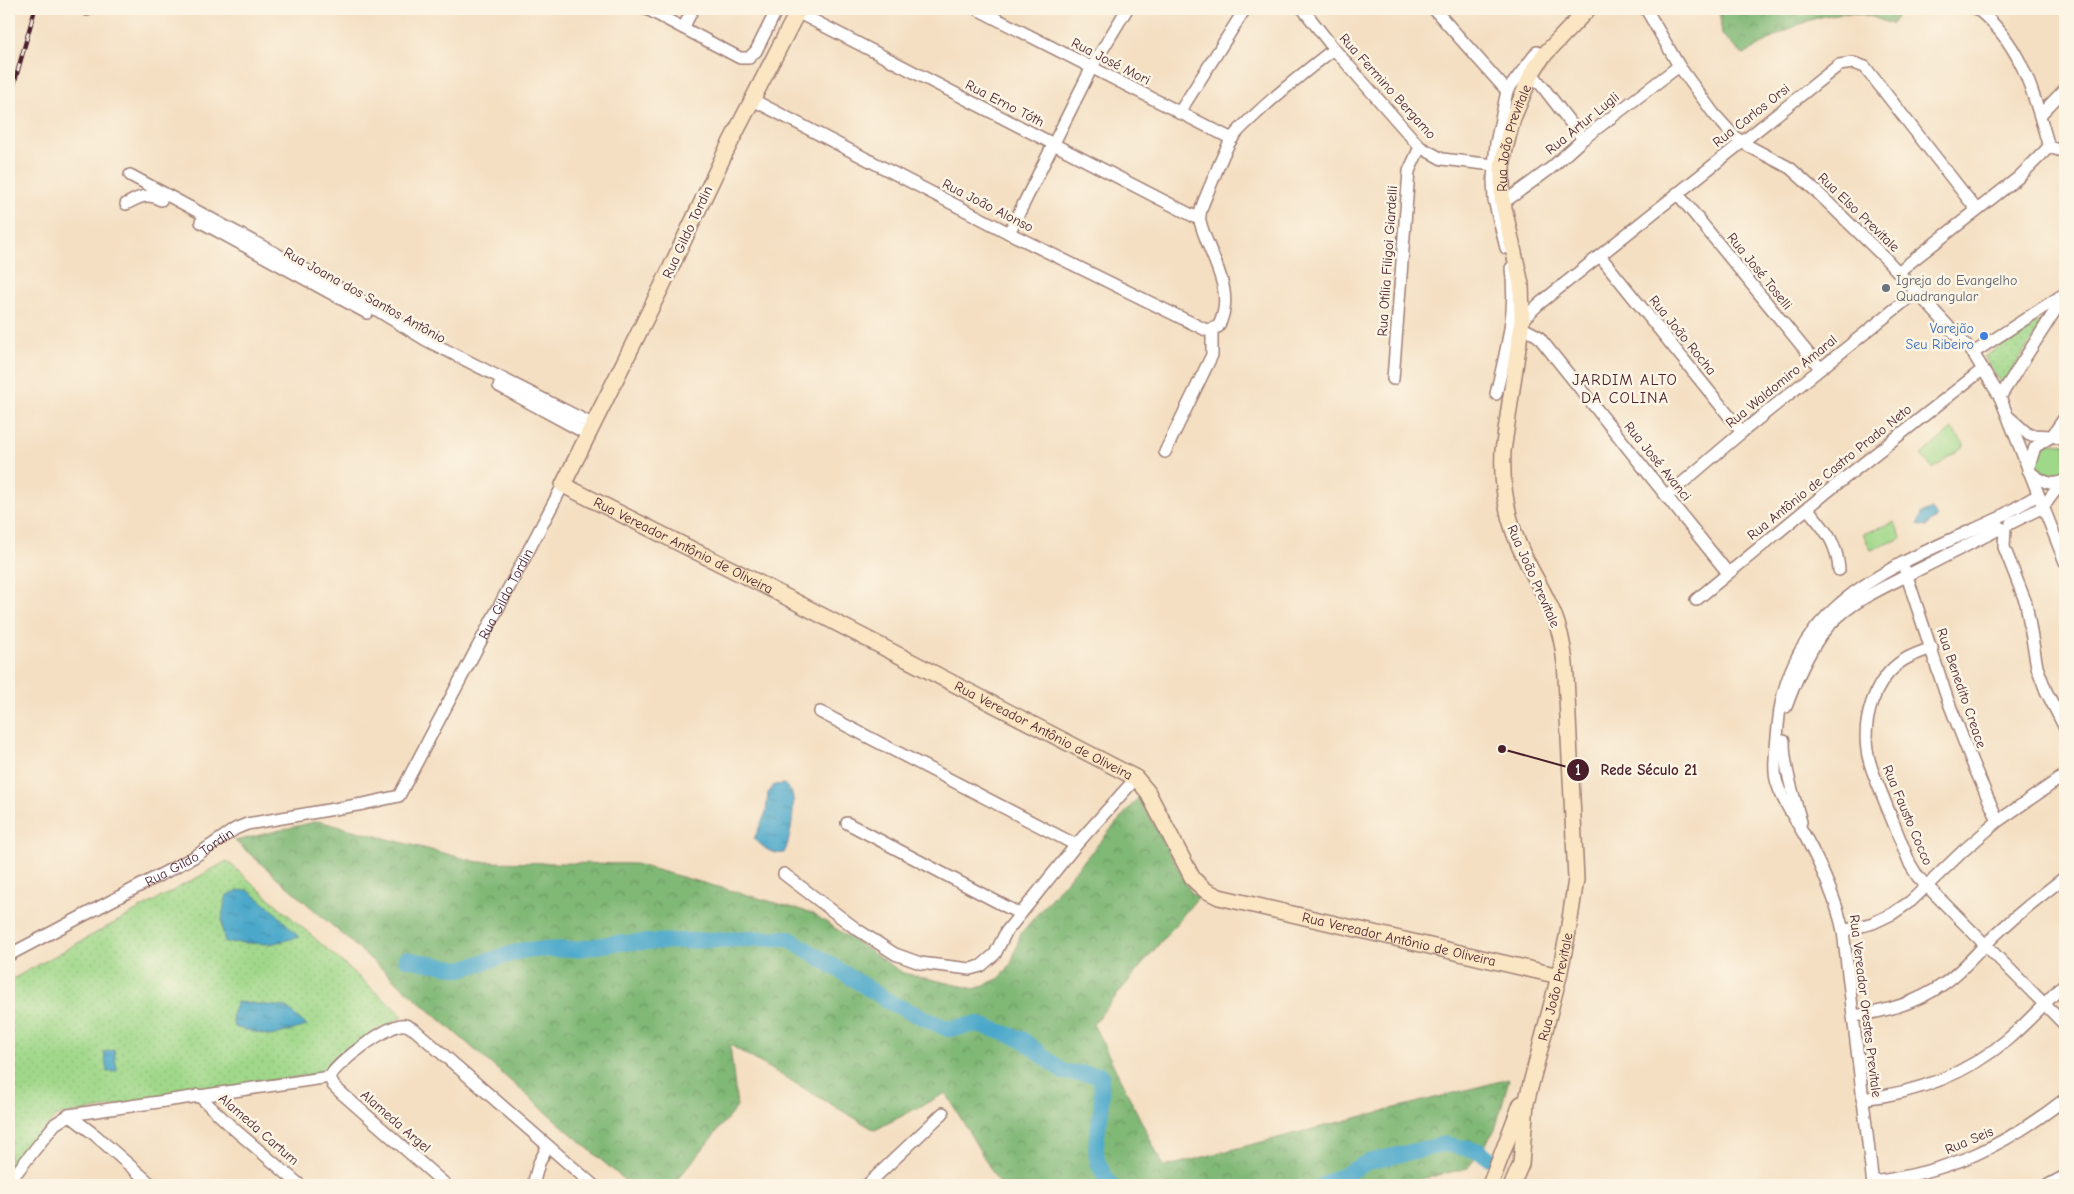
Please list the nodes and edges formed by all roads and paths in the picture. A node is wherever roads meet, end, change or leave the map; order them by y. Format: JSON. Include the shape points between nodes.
{"nodes":[{"id":1,"x":647,"y":9,"type":"edge"},
{"id":2,"x":693,"y":9,"type":"edge"},
{"id":3,"x":777,"y":9,"type":"edge"},
{"id":4,"x":977,"y":9,"type":"edge"},
{"id":5,"x":1127,"y":9,"type":"edge"},
{"id":6,"x":1245,"y":9,"type":"edge"},
{"id":7,"x":1303,"y":9,"type":"edge"},
{"id":8,"x":1434,"y":9,"type":"edge"},
{"id":9,"x":1588,"y":9,"type":"edge"},
{"id":10,"x":1977,"y":9,"type":"edge"},
{"id":11,"x":798,"y":10,"type":"edge"},
{"id":12,"x":1649,"y":12,"type":"edge"},
{"id":13,"x":683,"y":28,"type":"junction"},
{"id":14,"x":1334,"y":49,"type":"junction"},
{"id":15,"x":1536,"y":52,"type":"dead end"},
{"id":16,"x":1679,"y":66,"type":"junction"},
{"id":17,"x":1092,"y":67,"type":"junction"},
{"id":18,"x":1532,"y":72,"type":"junction"},
{"id":19,"x":2065,"y":89,"type":"edge"},
{"id":20,"x":1507,"y":91,"type":"junction"},
{"id":21,"x":753,"y":100,"type":"junction"},
{"id":22,"x":1179,"y":113,"type":"junction"},
{"id":23,"x":2040,"y":116,"type":"junction"},
{"id":24,"x":1232,"y":139,"type":"junction"},
{"id":25,"x":1583,"y":139,"type":"junction"},
{"id":26,"x":1741,"y":142,"type":"junction"},
{"id":27,"x":1054,"y":146,"type":"junction"},
{"id":28,"x":1420,"y":147,"type":"junction"},
{"id":29,"x":2049,"y":148,"type":"junction"},
{"id":30,"x":2065,"y":152,"type":"edge"},
{"id":31,"x":1494,"y":165,"type":"junction"},
{"id":32,"x":130,"y":175,"type":"dead end"},
{"id":33,"x":1677,"y":193,"type":"junction"},
{"id":34,"x":1503,"y":203,"type":"junction"},
{"id":35,"x":126,"y":204,"type":"dead end"},
{"id":36,"x":1976,"y":209,"type":"junction"},
{"id":37,"x":1199,"y":220,"type":"junction"},
{"id":38,"x":1009,"y":233,"type":"junction"},
{"id":39,"x":1600,"y":256,"type":"junction"},
{"id":40,"x":1898,"y":272,"type":"junction"},
{"id":41,"x":1916,"y":292,"type":"junction"},
{"id":42,"x":2065,"y":294,"type":"edge"},
{"id":43,"x":1522,"y":324,"type":"junction"},
{"id":44,"x":1212,"y":330,"type":"junction"},
{"id":45,"x":1973,"y":353,"type":"junction"},
{"id":46,"x":1820,"y":368,"type":"junction"},
{"id":47,"x":1982,"y":370,"type":"junction"},
{"id":48,"x":1393,"y":379,"type":"dead end"},
{"id":49,"x":1496,"y":394,"type":"dead end"},
{"id":50,"x":2000,"y":397,"type":"junction"},
{"id":51,"x":2009,"y":417,"type":"junction"},
{"id":52,"x":2065,"y":417,"type":"edge"},
{"id":53,"x":591,"y":430,"type":"junction"},
{"id":54,"x":1742,"y":432,"type":"junction"},
{"id":55,"x":2052,"y":436,"type":"junction"},
{"id":56,"x":2065,"y":440,"type":"edge"},
{"id":57,"x":1165,"y":452,"type":"dead end"},
{"id":58,"x":2028,"y":470,"type":"junction"},
{"id":59,"x":2064,"y":481,"type":"edge"},
{"id":60,"x":563,"y":485,"type":"junction"},
{"id":61,"x":2038,"y":495,"type":"junction"},
{"id":62,"x":1667,"y":496,"type":"junction"},
{"id":63,"x":2043,"y":507,"type":"junction"},
{"id":64,"x":1807,"y":508,"type":"junction"},
{"id":65,"x":2004,"y":522,"type":"junction"},
{"id":66,"x":2065,"y":562,"type":"edge"},
{"id":67,"x":1902,"y":564,"type":"junction"},
{"id":68,"x":1839,"y":570,"type":"dead end"},
{"id":69,"x":1728,"y":573,"type":"junction"},
{"id":70,"x":1908,"y":575,"type":"junction"},
{"id":71,"x":1696,"y":600,"type":"dead end"},
{"id":72,"x":1932,"y":648,"type":"junction"},
{"id":73,"x":820,"y":712,"type":"dead end"},
{"id":74,"x":2065,"y":728,"type":"edge"},
{"id":75,"x":2065,"y":775,"type":"edge"},
{"id":76,"x":1136,"y":778,"type":"junction"},
{"id":77,"x":1998,"y":821,"type":"junction"},
{"id":78,"x":847,"y":824,"type":"dead end"},
{"id":79,"x":1805,"y":836,"type":"junction"},
{"id":80,"x":1076,"y":845,"type":"junction"},
{"id":81,"x":784,"y":874,"type":"dead end"},
{"id":82,"x":2065,"y":877,"type":"edge"},
{"id":83,"x":1927,"y":886,"type":"junction"},
{"id":84,"x":1020,"y":914,"type":"junction"},
{"id":85,"x":1843,"y":931,"type":"junction"},
{"id":86,"x":1986,"y":944,"type":"junction"},
{"id":87,"x":9,"y":955,"type":"edge"},
{"id":88,"x":1559,"y":976,"type":"junction"},
{"id":89,"x":2065,"y":983,"type":"edge"},
{"id":90,"x":2044,"y":1004,"type":"junction"},
{"id":91,"x":1853,"y":1016,"type":"junction"},
{"id":92,"x":2065,"y":1025,"type":"edge"},
{"id":93,"x":330,"y":1077,"type":"junction"},
{"id":94,"x":1532,"y":1078,"type":"junction"},
{"id":95,"x":198,"y":1095,"type":"junction"},
{"id":96,"x":1862,"y":1099,"type":"junction"},
{"id":97,"x":2065,"y":1099,"type":"edge"},
{"id":98,"x":943,"y":1113,"type":"dead end"},
{"id":99,"x":69,"y":1115,"type":"junction"},
{"id":100,"x":548,"y":1146,"type":"junction"},
{"id":101,"x":1502,"y":1154,"type":"junction"},
{"id":102,"x":1521,"y":1164,"type":"junction"},
{"id":103,"x":2065,"y":1176,"type":"edge"},
{"id":104,"x":9,"y":1182,"type":"edge"},
{"id":105,"x":1488,"y":1183,"type":"edge"},
{"id":106,"x":1873,"y":1183,"type":"edge"},
{"id":107,"x":152,"y":1185,"type":"edge"},
{"id":108,"x":300,"y":1185,"type":"edge"},
{"id":109,"x":446,"y":1185,"type":"edge"},
{"id":110,"x":533,"y":1185,"type":"edge"},
{"id":111,"x":593,"y":1185,"type":"edge"},
{"id":112,"x":866,"y":1185,"type":"edge"},
{"id":113,"x":1512,"y":1185,"type":"edge"},
{"id":114,"x":2048,"y":1185,"type":"edge"}],
"edges":[{"from":1,"to":13,"type":"street"},
{"from":2,"to":13,"type":"street"},
{"from":3,"to":13,"type":"street","via":[[756,51],[749,58],[740,58]]},
{"from":4,"to":17,"type":"street","name":"Rua José Mori"},
{"from":5,"to":17,"type":"street"},
{"from":6,"to":22,"type":"street"},
{"from":7,"to":14,"type":"street","name":"Rua Fermino Bergamo"},
{"from":8,"to":20,"type":"street"},
{"from":9,"to":18,"type":"main road","name":"Rua João Previtale"},
{"from":10,"to":23,"type":"street","via":[[2012,45]]},
{"from":11,"to":21,"type":"main road","name":"Rua Gildo Tordin"},
{"from":11,"to":27,"type":"street","name":"Rua Erno Tóth"},
{"from":12,"to":16,"type":"street","name":"Rua Elso Previtale"},
{"from":14,"to":24,"type":"street","via":[[1273,98]]},
{"from":14,"to":28,"type":"street","name":"Rua Fermino Bergamo"},
{"from":15,"to":20,"type":"street","name":"Rua João Previtale"},
{"from":16,"to":25,"type":"street","name":"Rua Artur Lugli"},
{"from":16,"to":26,"type":"street","name":"Rua Elso Previtale","via":[[1714,114]]},
{"from":17,"to":22,"type":"street","name":"Rua José Mori"},
{"from":17,"to":27,"type":"street"},
{"from":18,"to":25,"type":"street"},
{"from":18,"to":34,"type":"main road","name":"Rua João Previtale","via":[[1513,118],[1505,149]]},
{"from":19,"to":23,"type":"street"},
{"from":20,"to":31,"type":"street","name":"Rua João Previtale"},
{"from":21,"to":38,"type":"street","name":"Rua João Alonso"},
{"from":21,"to":53,"type":"main road","name":"Rua Gildo Tordin"},
{"from":22,"to":24,"type":"street","name":"Rua José Mori"},
{"from":23,"to":29,"type":"street"},
{"from":24,"to":37,"type":"street","via":[[1205,198]]},
{"from":25,"to":34,"type":"street","name":"Rua Artur Lugli","via":[[1551,168]]},
{"from":26,"to":33,"type":"street","name":"Rua Carlos Orsi"},
{"from":26,"to":36,"type":"street","name":"Rua Carlos Orsi","via":[[1839,65],[1853,63],[1873,76]]},
{"from":26,"to":40,"type":"street","name":"Rua Elso Previtale","via":[[1790,168]]},
{"from":27,"to":37,"type":"street","name":"Rua Erno Tóth"},
{"from":27,"to":38,"type":"street"},
{"from":28,"to":31,"type":"street","name":"Rua Fermino Bergamo","via":[[1442,159]]},
{"from":28,"to":48,"type":"street","name":"Rua Otília Filigoi Giardelli","via":[[1409,171]]},
{"from":29,"to":30,"type":"street"},
{"from":29,"to":36,"type":"street","via":[[2019,177]]},
{"from":31,"to":49,"type":"street","name":"Rua João Previtale","via":[[1494,200],[1513,285],[1513,320]]},
{"from":32,"to":53,"type":"street"},
{"from":33,"to":39,"type":"street","name":"Rua Carlos Orsi"},
{"from":33,"to":46,"type":"street","name":"Rua José Toselli"},
{"from":34,"to":43,"type":"main road","name":"Rua João Previtale","via":[[1521,284]]},
{"from":35,"to":53,"type":"street","name":"Rua Joana dos Santos Antônio","via":[[149,194],[158,198]]},
{"from":36,"to":40,"type":"street"},
{"from":37,"to":44,"type":"street","via":[[1221,275],[1224,299],[1222,319]]},
{"from":38,"to":44,"type":"street","name":"Rua João Alonso","via":[[1201,329]]},
{"from":39,"to":43,"type":"street","name":"Rua Carlos Orsi","via":[[1539,304]]},
{"from":39,"to":54,"type":"street","name":"Rua João Rocha"},
{"from":40,"to":41,"type":"street","name":"Rua Elso Previtale"},
{"from":41,"to":45,"type":"street","name":"Rua Elso Previtale"},
{"from":41,"to":46,"type":"street","name":"Rua Waldomiro Amaral"},
{"from":42,"to":45,"type":"street"},
{"from":42,"to":50,"type":"street"},
{"from":43,"to":62,"type":"street","name":"Rua José Avanci","via":[[1538,336]]},
{"from":43,"to":88,"type":"main road","name":"Rua João Previtale","via":[[1508,405],[1502,470],[1506,510],[1513,532],[1557,623],[1564,650],[1576,879]]},
{"from":44,"to":57,"type":"street","via":[[1212,355]]},
{"from":45,"to":47,"type":"street","name":"Rua Elso Previtale"},
{"from":46,"to":54,"type":"street","name":"Rua Waldomiro Amaral"},
{"from":47,"to":50,"type":"street","name":"Rua Elso Previtale"},
{"from":47,"to":64,"type":"street","name":"Rua Antônio de Castro Prado Neto"},
{"from":50,"to":51,"type":"street","name":"Rua Elso Previtale"},
{"from":51,"to":55,"type":"street","via":[[2029,435]]},
{"from":51,"to":58,"type":"street","name":"Rua Elso Previtale"},
{"from":52,"to":55,"type":"street"},
{"from":53,"to":60,"type":"main road","name":"Rua Gildo Tordin"},
{"from":54,"to":62,"type":"street","name":"Rua Waldomiro Amaral"},
{"from":55,"to":56,"type":"street"},
{"from":55,"to":58,"type":"street","via":[[2035,447]]},
{"from":58,"to":59,"type":"street","via":[[2042,481]]},
{"from":58,"to":61,"type":"street","name":"Rua Elso Previtale"},
{"from":59,"to":63,"type":"street"},
{"from":60,"to":76,"type":"main road","name":"Rua Vereador Antônio de Oliveira"},
{"from":60,"to":87,"type":"street","name":"Rua Gildo Tordin","via":[[399,796],[235,828],[194,857]]},
{"from":61,"to":63,"type":"street","name":"Rua Elso Previtale"},
{"from":61,"to":65,"type":"street"},
{"from":62,"to":69,"type":"street","name":"Rua José Avanci"},
{"from":63,"to":65,"type":"street","name":"Rua Vereador Orestes Previtale"},
{"from":63,"to":66,"type":"street","name":"Rua Elso Previtale"},
{"from":64,"to":68,"type":"street","via":[[1832,538]]},
{"from":64,"to":69,"type":"street","name":"Rua Antônio de Castro Prado Neto"},
{"from":65,"to":67,"type":"street","name":"Rua Vereador Orestes Previtale"},
{"from":65,"to":70,"type":"street","name":"Rua Vereador Orestes Previtale"},
{"from":65,"to":74,"type":"street","via":[[2004,548],[2026,603],[2037,667]]},
{"from":67,"to":70,"type":"street","name":"Rua Benedito Creace"},
{"from":67,"to":79,"type":"street","name":"Rua Vereador Orestes Previtale","via":[[1848,596],[1818,624],[1787,679],[1780,704],[1776,780],[1784,802]]},
{"from":69,"to":71,"type":"street","name":"Rua Antônio de Castro Prado Neto"},
{"from":70,"to":72,"type":"street","name":"Rua Benedito Creace"},
{"from":70,"to":79,"type":"street","name":"Rua Vereador Orestes Previtale","via":[[1876,590],[1839,616],[1822,634],[1795,682],[1786,710],[1784,753]]},
{"from":72,"to":77,"type":"street","name":"Rua Benedito Creace","via":[[1954,716]]},
{"from":72,"to":83,"type":"street","name":"Rua Fausto Cocco","via":[[1910,656],[1885,678],[1875,694],[1866,732],[1867,751],[1876,780],[1910,864]]},
{"from":73,"to":80,"type":"street"},
{"from":75,"to":77,"type":"street"},
{"from":76,"to":80,"type":"street"},
{"from":76,"to":88,"type":"main road","name":"Rua Vereador Antônio de Oliveira","via":[[1147,791],[1194,879],[1212,894]]},
{"from":77,"to":83,"type":"street"},
{"from":78,"to":84,"type":"street"},
{"from":79,"to":85,"type":"street","name":"Rua Vereador Orestes Previtale","via":[[1838,908]]},
{"from":80,"to":84,"type":"street"},
{"from":81,"to":84,"type":"street","via":[[895,954],[920,963],[970,969],[981,966],[995,954]]},
{"from":82,"to":86,"type":"street"},
{"from":83,"to":85,"type":"street","via":[[1892,914]]},
{"from":83,"to":86,"type":"street","name":"Rua Fausto Cocco"},
{"from":85,"to":91,"type":"street","name":"Rua Vereador Orestes Previtale"},
{"from":86,"to":90,"type":"street","name":"Rua Fausto Cocco"},
{"from":86,"to":91,"type":"street","via":[[1942,986],[1879,1013]]},
{"from":88,"to":94,"type":"main road","name":"Rua João Previtale"},
{"from":89,"to":90,"type":"street"},
{"from":90,"to":92,"type":"street","name":"Rua Fausto Cocco"},
{"from":90,"to":96,"type":"street","via":[[2008,1040],[1955,1073],[1909,1091]]},
{"from":91,"to":96,"type":"street","name":"Rua Vereador Orestes Previtale"},
{"from":93,"to":95,"type":"street"},
{"from":93,"to":100,"type":"street","via":[[342,1061],[357,1050],[395,1026],[404,1024],[415,1030]]},
{"from":93,"to":109,"type":"street","name":"Alameda Argel","via":[[338,1090]]},
{"from":94,"to":101,"type":"main road","name":"Rua João Previtale"},
{"from":94,"to":102,"type":"main road","name":"Rua João Previtale","via":[[1526,1103]]},
{"from":95,"to":99,"type":"street"},
{"from":95,"to":108,"type":"street","name":"Alameda Cartum"},
{"from":96,"to":106,"type":"street","name":"Rua Vereador Orestes Previtale"},
{"from":97,"to":106,"type":"street","name":"Rua Seis","via":[[2012,1137],[1982,1152],[1920,1174]]},
{"from":98,"to":112,"type":"street"},
{"from":99,"to":104,"type":"street","via":[[55,1124]]},
{"from":99,"to":107,"type":"street"},
{"from":100,"to":110,"type":"street"},
{"from":100,"to":111,"type":"street"},
{"from":101,"to":102,"type":"main road","via":[[1514,1153]]},
{"from":101,"to":105,"type":"main road","name":"Rua João Previtale"},
{"from":102,"to":113,"type":"main road","name":"Rua João Previtale"},
{"from":103,"to":114,"type":"street"}]}
